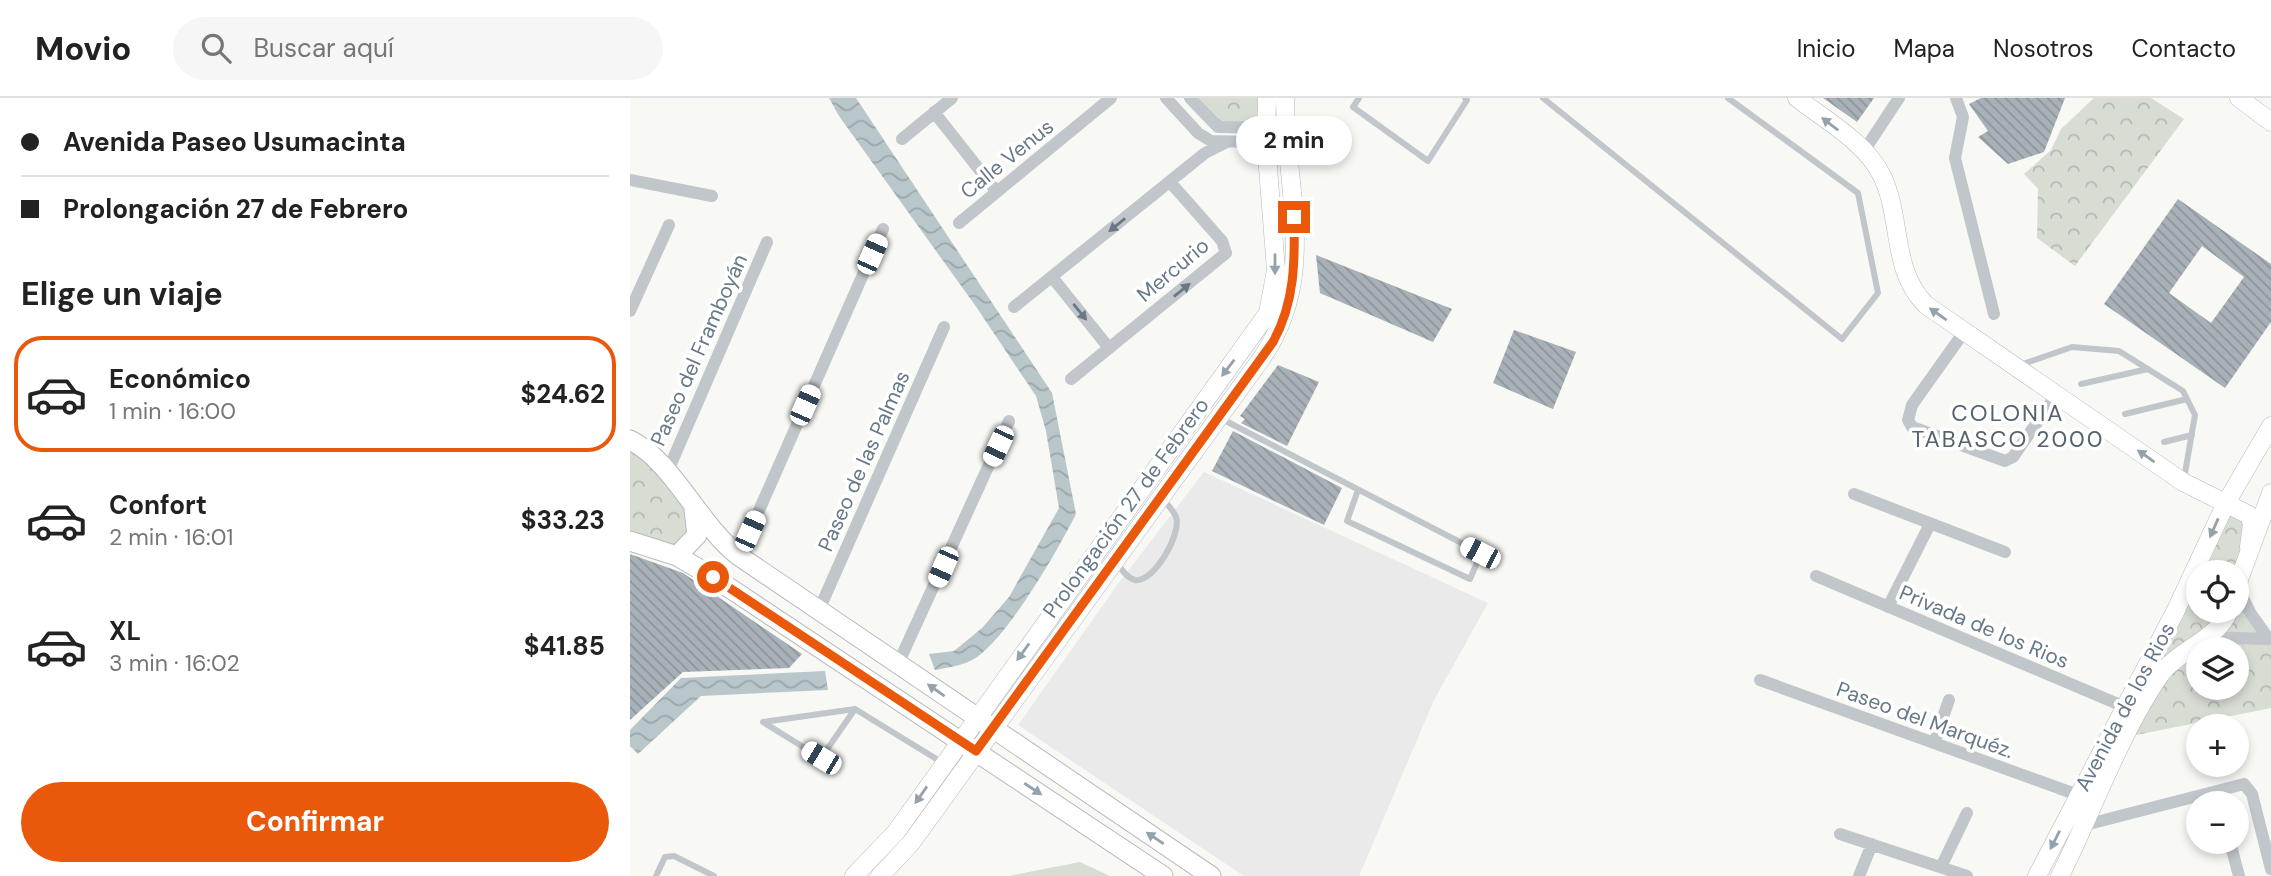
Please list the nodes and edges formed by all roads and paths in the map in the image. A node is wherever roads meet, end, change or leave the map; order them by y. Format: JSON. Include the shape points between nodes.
{"nodes":[{"id":1,"x":952,"y":98,"type":"edge"},
{"id":2,"x":1111,"y":98,"type":"edge"},
{"id":3,"x":1166,"y":98,"type":"edge"},
{"id":4,"x":1190,"y":98,"type":"edge"},
{"id":5,"x":1268,"y":98,"type":"edge"},
{"id":6,"x":1285,"y":98,"type":"edge"},
{"id":7,"x":1359,"y":98,"type":"edge"},
{"id":8,"x":1465,"y":98,"type":"edge"},
{"id":9,"x":1543,"y":98,"type":"edge"},
{"id":10,"x":1728,"y":98,"type":"edge"},
{"id":11,"x":1797,"y":98,"type":"edge"},
{"id":12,"x":1899,"y":98,"type":"edge"},
{"id":13,"x":1956,"y":98,"type":"edge"},
{"id":14,"x":2239,"y":98,"type":"edge"},
{"id":15,"x":934,"y":112,"type":"junction"},
{"id":16,"x":2271,"y":122,"type":"edge"},
{"id":17,"x":1221,"y":127,"type":"junction"},
{"id":18,"x":1266,"y":135,"type":"junction"},
{"id":19,"x":1287,"y":135,"type":"junction"},
{"id":20,"x":902,"y":139,"type":"dead end"},
{"id":21,"x":1207,"y":146,"type":"junction"},
{"id":22,"x":1864,"y":151,"type":"junction"},
{"id":23,"x":630,"y":180,"type":"edge"},
{"id":24,"x":1170,"y":182,"type":"junction"},
{"id":25,"x":997,"y":192,"type":"junction"},
{"id":26,"x":712,"y":196,"type":"dead end"},
{"id":27,"x":959,"y":223,"type":"dead end"},
{"id":28,"x":669,"y":225,"type":"dead end"},
{"id":29,"x":883,"y":229,"type":"dead end"},
{"id":30,"x":767,"y":243,"type":"dead end"},
{"id":31,"x":1052,"y":276,"type":"junction"},
{"id":32,"x":1014,"y":307,"type":"dead end"},
{"id":33,"x":630,"y":312,"type":"edge"},
{"id":34,"x":1994,"y":314,"type":"dead end"},
{"id":35,"x":944,"y":327,"type":"dead end"},
{"id":36,"x":1964,"y":332,"type":"junction"},
{"id":37,"x":1109,"y":348,"type":"junction"},
{"id":38,"x":2015,"y":366,"type":"junction"},
{"id":39,"x":2148,"y":369,"type":"junction"},
{"id":40,"x":1070,"y":379,"type":"dead end"},
{"id":41,"x":2081,"y":384,"type":"dead end"},
{"id":42,"x":2056,"y":395,"type":"junction"},
{"id":43,"x":2187,"y":399,"type":"junction"},
{"id":44,"x":2125,"y":414,"type":"dead end"},
{"id":45,"x":1217,"y":417,"type":"junction"},
{"id":46,"x":1009,"y":421,"type":"dead end"},
{"id":47,"x":2271,"y":426,"type":"edge"},
{"id":48,"x":2192,"y":435,"type":"junction"},
{"id":49,"x":630,"y":440,"type":"edge"},
{"id":50,"x":2164,"y":442,"type":"dead end"},
{"id":51,"x":667,"y":473,"type":"junction"},
{"id":52,"x":2183,"y":482,"type":"junction"},
{"id":53,"x":1358,"y":490,"type":"junction"},
{"id":54,"x":2271,"y":493,"type":"edge"},
{"id":55,"x":1854,"y":494,"type":"dead end"},
{"id":56,"x":1161,"y":495,"type":"junction"},
{"id":57,"x":2226,"y":503,"type":"junction"},
{"id":58,"x":694,"y":509,"type":"junction"},
{"id":59,"x":1930,"y":524,"type":"junction"},
{"id":60,"x":630,"y":541,"type":"edge"},
{"id":61,"x":2249,"y":547,"type":"junction"},
{"id":62,"x":2005,"y":552,"type":"dead end"},
{"id":63,"x":677,"y":556,"type":"junction"},
{"id":64,"x":739,"y":556,"type":"junction"},
{"id":65,"x":1114,"y":560,"type":"junction"},
{"id":66,"x":2245,"y":560,"type":"edge"},
{"id":67,"x":1816,"y":576,"type":"dead end"},
{"id":68,"x":1888,"y":607,"type":"junction"},
{"id":69,"x":819,"y":610,"type":"junction"},
{"id":70,"x":2249,"y":610,"type":"edge"},
{"id":71,"x":2218,"y":623,"type":"edge"},
{"id":72,"x":2205,"y":637,"type":"edge"},
{"id":73,"x":2249,"y":638,"type":"edge"},
{"id":74,"x":2270,"y":639,"type":"edge"},
{"id":75,"x":2186,"y":651,"type":"edge"},
{"id":76,"x":898,"y":664,"type":"junction"},
{"id":77,"x":1759,"y":680,"type":"dead end"},
{"id":78,"x":1950,"y":699,"type":"dead end"},
{"id":79,"x":855,"y":709,"type":"junction"},
{"id":80,"x":2131,"y":709,"type":"junction"},
{"id":81,"x":976,"y":717,"type":"junction"},
{"id":82,"x":992,"y":729,"type":"junction"},
{"id":83,"x":960,"y":739,"type":"junction"},
{"id":84,"x":1934,"y":744,"type":"junction"},
{"id":85,"x":976,"y":751,"type":"junction"},
{"id":86,"x":943,"y":763,"type":"junction"},
{"id":87,"x":2217,"y":789,"type":"joint"},
{"id":88,"x":2078,"y":795,"type":"junction"},
{"id":89,"x":1967,"y":813,"type":"dead end"},
{"id":90,"x":2085,"y":825,"type":"junction"},
{"id":91,"x":1840,"y":834,"type":"dead end"},
{"id":92,"x":1872,"y":844,"type":"junction"},
{"id":93,"x":2233,"y":854,"type":"edge"},
{"id":94,"x":1941,"y":867,"type":"junction"},
{"id":95,"x":2271,"y":869,"type":"edge"},
{"id":96,"x":656,"y":876,"type":"edge"},
{"id":97,"x":714,"y":876,"type":"edge"},
{"id":98,"x":854,"y":876,"type":"edge"},
{"id":99,"x":880,"y":876,"type":"edge"},
{"id":100,"x":1163,"y":876,"type":"edge"},
{"id":101,"x":1211,"y":876,"type":"edge"},
{"id":102,"x":1859,"y":876,"type":"edge"},
{"id":103,"x":1967,"y":876,"type":"edge"},
{"id":104,"x":2037,"y":876,"type":"edge"},
{"id":105,"x":2060,"y":876,"type":"edge"},
{"id":106,"x":2239,"y":876,"type":"edge"}],
"edges":[{"from":1,"to":15,"type":"street"},
{"from":2,"to":25,"type":"street","name":"Calle Venus"},
{"from":3,"to":21,"type":"street"},
{"from":4,"to":17,"type":"street","via":[[1211,123]]},
{"from":5,"to":18,"type":"main road","name":"Prolongación 27 de Febrero"},
{"from":6,"to":19,"type":"main road","name":"Prolongación 27 de Febrero"},
{"from":7,"to":8,"type":"lane","via":[[1353,107],[1428,161]]},
{"from":9,"to":10,"type":"lane","via":[[1842,339],[1878,293],[1858,193]]},
{"from":22,"to":11,"type":"main road","one_way":true},
{"from":12,"to":22,"type":"street"},
{"from":13,"to":34,"type":"street","via":[[1963,117],[1955,158]]},
{"from":14,"to":16,"type":"main road"},
{"from":15,"to":20,"type":"street"},
{"from":15,"to":25,"type":"street"},
{"from":17,"to":18,"type":"street"},
{"from":17,"to":21,"type":"street"},
{"from":18,"to":19,"type":"street"},
{"from":18,"to":21,"type":"street"},
{"from":18,"to":81,"type":"main road","name":"Prolongación 27 de Febrero","one_way":true,"via":[[1276,270],[1268,313]]},
{"from":19,"to":45,"type":"main road","name":"Prolongación 27 de Febrero","via":[[1294,240],[1288,309],[1273,342]]},
{"from":21,"to":24,"type":"street"},
{"from":36,"to":22,"type":"main road","one_way":true,"via":[[1926,305],[1909,281],[1899,255],[1887,187]]},
{"from":23,"to":26,"type":"street"},
{"from":24,"to":31,"type":"street","one_way":true},
{"from":37,"to":24,"type":"street","name":"Mercurio","one_way":true,"via":[[1226,253],[1222,241]]},
{"from":25,"to":27,"type":"street","name":"Calle Venus"},
{"from":28,"to":33,"type":"street"},
{"from":29,"to":64,"type":"street"},
{"from":30,"to":51,"type":"street","name":"Paseo del Framboyán"},
{"from":31,"to":32,"type":"street"},
{"from":31,"to":37,"type":"street","one_way":true},
{"from":35,"to":69,"type":"street","name":"Paseo de las Palmas"},
{"from":36,"to":38,"type":"main road"},
{"from":36,"to":42,"type":"street","via":[[1913,404],[1908,417],[1912,427],[2005,461],[2013,457]]},
{"from":37,"to":40,"type":"street","name":"Mercurio"},
{"from":38,"to":39,"type":"lane","via":[[2072,347],[2119,351]]},
{"from":38,"to":42,"type":"main road"},
{"from":39,"to":41,"type":"lane"},
{"from":39,"to":43,"type":"lane","via":[[2183,391]]},
{"from":52,"to":42,"type":"main road","one_way":true},
{"from":43,"to":44,"type":"lane"},
{"from":43,"to":48,"type":"lane","via":[[2195,415]]},
{"from":45,"to":53,"type":"lane"},
{"from":45,"to":56,"type":"main road","name":"Prolongación 27 de Febrero"},
{"from":46,"to":76,"type":"street"},
{"from":47,"to":57,"type":"main road","name":"Avenida de los Rios"},
{"from":48,"to":50,"type":"lane"},
{"from":48,"to":52,"type":"lane"},
{"from":49,"to":51,"type":"main road"},
{"from":51,"to":58,"type":"main road"},
{"from":52,"to":57,"type":"main road"},
{"from":53,"to":53,"type":"lane","via":[[1480,553],[1470,579],[1347,521]]},
{"from":54,"to":61,"type":"main road"},
{"from":55,"to":59,"type":"street"},
{"from":56,"to":65,"type":"main road","name":"Prolongación 27 de Febrero"},
{"from":56,"to":65,"type":"lane","via":[[1176,517],[1177,529],[1159,565],[1138,580],[1128,577]]},
{"from":57,"to":61,"type":"main road","via":[[2249,515]]},
{"from":57,"to":80,"type":"main road","name":"Avenida de los Rios","one_way":true},
{"from":58,"to":63,"type":"main road","via":[[697,535]]},
{"from":58,"to":64,"type":"main road"},
{"from":59,"to":62,"type":"street"},
{"from":59,"to":68,"type":"street"},
{"from":60,"to":63,"type":"main road"},
{"from":61,"to":66,"type":"main road"},
{"from":63,"to":83,"type":"main road"},
{"from":64,"to":69,"type":"main road"},
{"from":65,"to":82,"type":"main road","name":"Prolongación 27 de Febrero"},
{"from":67,"to":68,"type":"street","name":"Privada de los Rios"},
{"from":68,"to":80,"type":"street","name":"Privada de los Rios"},
{"from":69,"to":76,"type":"main road"},
{"from":70,"to":74,"type":"street"},
{"from":71,"to":72,"type":"main road","name":"Avenida de los Rios"},
{"from":73,"to":74,"type":"street"},
{"from":75,"to":80,"type":"main road","name":"Avenida de los Rios","via":[[2169,664]]},
{"from":81,"to":76,"type":"main road","one_way":true},
{"from":77,"to":84,"type":"street","name":"Paseo del Marquéz."},
{"from":78,"to":84,"type":"street"},
{"from":79,"to":79,"type":"lane","via":[[807,715],[763,722],[821,758]]},
{"from":79,"to":86,"type":"lane"},
{"from":80,"to":88,"type":"main road","name":"Avenida de los Rios"},
{"from":80,"to":90,"type":"main road","name":"Avenida de los Rios"},
{"from":81,"to":82,"type":"main road"},
{"from":81,"to":83,"type":"main road","name":"Prolongación 27 de Febrero"},
{"from":82,"to":85,"type":"main road","name":"Prolongación 27 de Febrero"},
{"from":101,"to":82,"type":"main road","one_way":true},
{"from":83,"to":85,"type":"main road"},
{"from":83,"to":86,"type":"main road","name":"Prolongación 27 de Febrero"},
{"from":84,"to":88,"type":"street","name":"Paseo del Marquéz."},
{"from":85,"to":99,"type":"main road","name":"Prolongación 27 de Febrero","via":[[911,843]]},
{"from":85,"to":100,"type":"main road","one_way":true},
{"from":86,"to":98,"type":"main road","name":"Prolongación 27 de Febrero","one_way":true,"via":[[895,832]]},
{"from":87,"to":90,"type":"street"},
{"from":87,"to":95,"type":"street","via":[[2241,783],[2249,788]]},
{"from":88,"to":104,"type":"main road","name":"Avenida de los Rios","one_way":true},
{"from":89,"to":94,"type":"street"},
{"from":90,"to":105,"type":"main road","name":"Avenida de los Rios"},
{"from":91,"to":92,"type":"street"},
{"from":92,"to":94,"type":"street"},
{"from":92,"to":102,"type":"street"},
{"from":93,"to":106,"type":"street"},
{"from":94,"to":103,"type":"street"},
{"from":96,"to":97,"type":"lane","via":[[665,858],[674,856]]}]}
